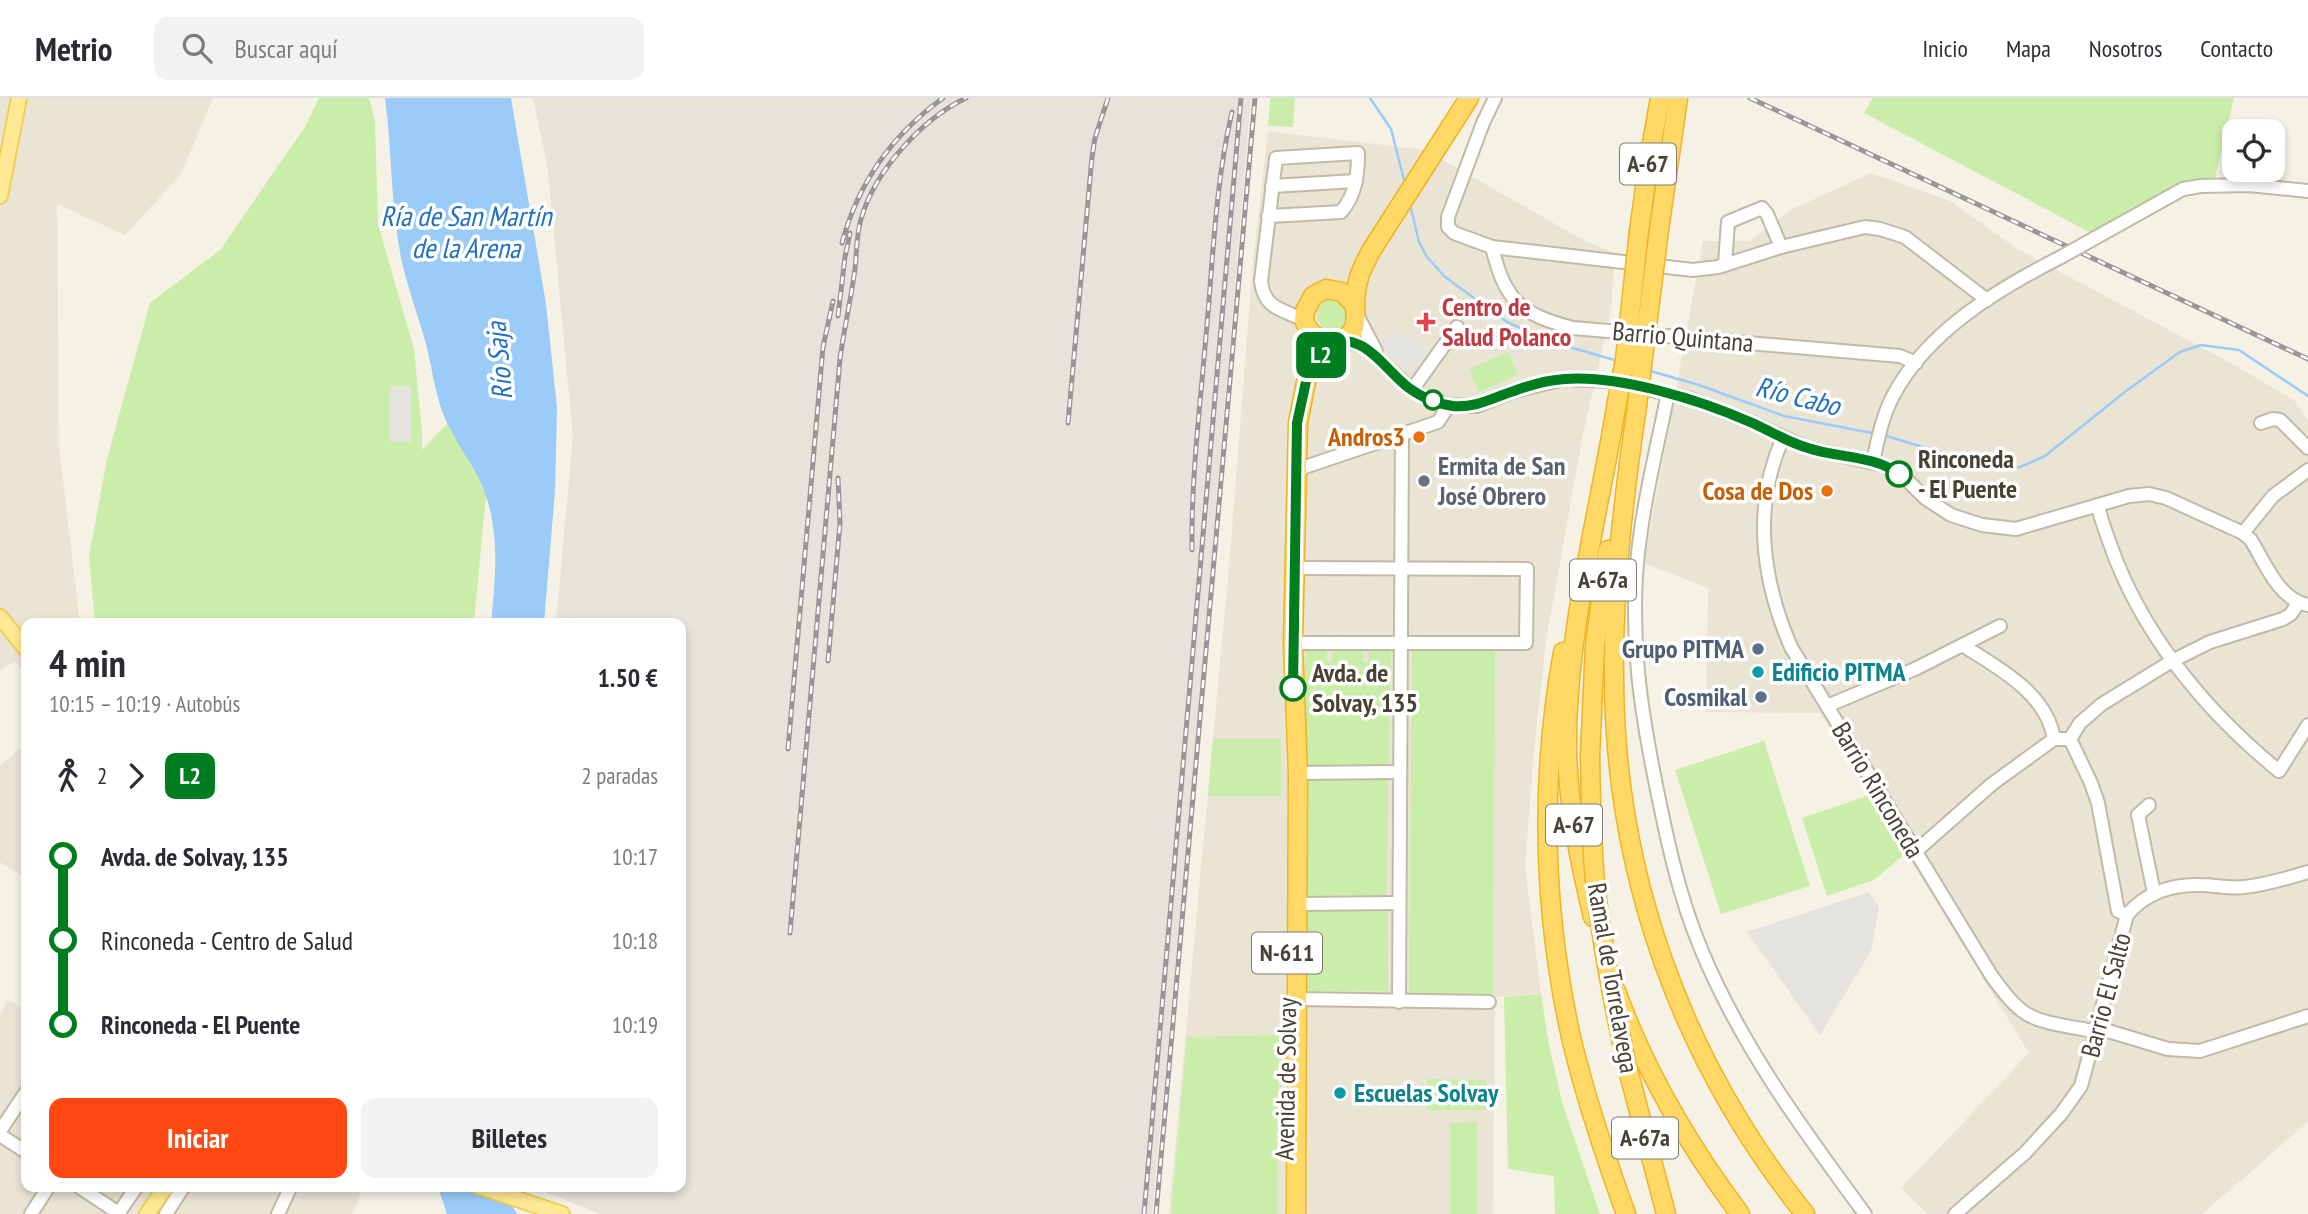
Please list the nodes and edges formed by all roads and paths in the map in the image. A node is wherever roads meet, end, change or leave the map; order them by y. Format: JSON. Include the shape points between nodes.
{"nodes":[{"id":1,"x":19,"y":98,"type":"edge"},
{"id":2,"x":1469,"y":98,"type":"edge"},
{"id":3,"x":1494,"y":98,"type":"edge"},
{"id":4,"x":1660,"y":98,"type":"edge"},
{"id":5,"x":1678,"y":98,"type":"edge"},
{"id":6,"x":1356,"y":181,"type":"junction"},
{"id":7,"x":1272,"y":186,"type":"junction"},
{"id":8,"x":2308,"y":191,"type":"edge"},
{"id":9,"x":0,"y":196,"type":"edge"},
{"id":10,"x":1268,"y":216,"type":"junction"},
{"id":11,"x":1492,"y":247,"type":"junction"},
{"id":12,"x":1781,"y":247,"type":"junction"},
{"id":13,"x":1371,"y":251,"type":"junction"},
{"id":14,"x":1725,"y":265,"type":"junction"},
{"id":15,"x":1334,"y":289,"type":"junction"},
{"id":16,"x":1987,"y":300,"type":"junction"},
{"id":17,"x":1356,"y":309,"type":"junction"},
{"id":18,"x":1306,"y":318,"type":"junction"},
{"id":19,"x":1457,"y":327,"type":"dead end"},
{"id":20,"x":1337,"y":341,"type":"junction"},
{"id":21,"x":1383,"y":363,"type":"junction"},
{"id":22,"x":1916,"y":363,"type":"junction"},
{"id":23,"x":1307,"y":377,"type":"junction"},
{"id":24,"x":1412,"y":390,"type":"junction"},
{"id":25,"x":1668,"y":393,"type":"junction"},
{"id":26,"x":1617,"y":402,"type":"junction"},
{"id":27,"x":1449,"y":405,"type":"junction"},
{"id":28,"x":1637,"y":406,"type":"junction"},
{"id":29,"x":2261,"y":423,"type":"dead end"},
{"id":30,"x":1402,"y":434,"type":"junction"},
{"id":31,"x":1783,"y":438,"type":"junction"},
{"id":32,"x":2308,"y":448,"type":"edge"},
{"id":33,"x":1873,"y":462,"type":"junction"},
{"id":34,"x":1296,"y":470,"type":"junction"},
{"id":35,"x":2308,"y":470,"type":"edge"},
{"id":36,"x":2098,"y":505,"type":"junction"},
{"id":37,"x":2244,"y":533,"type":"junction"},
{"id":38,"x":1294,"y":568,"type":"junction"},
{"id":39,"x":1401,"y":569,"type":"junction"},
{"id":40,"x":2303,"y":604,"type":"edge"},
{"id":41,"x":0,"y":617,"type":"edge"},
{"id":42,"x":2000,"y":626,"type":"dead end"},
{"id":43,"x":21,"y":643,"type":"edge"},
{"id":44,"x":1293,"y":643,"type":"junction"},
{"id":45,"x":1400,"y":643,"type":"junction"},
{"id":46,"x":1962,"y":645,"type":"junction"},
{"id":47,"x":2172,"y":661,"type":"junction"},
{"id":48,"x":1293,"y":692,"type":"junction"},
{"id":49,"x":1827,"y":706,"type":"junction"},
{"id":50,"x":2308,"y":725,"type":"edge"},
{"id":51,"x":2054,"y":739,"type":"junction"},
{"id":52,"x":2070,"y":739,"type":"junction"},
{"id":53,"x":1399,"y":772,"type":"junction"},
{"id":54,"x":1298,"y":773,"type":"junction"},
{"id":55,"x":2149,"y":805,"type":"dead end"},
{"id":56,"x":1915,"y":852,"type":"junction"},
{"id":57,"x":2308,"y":872,"type":"edge"},
{"id":58,"x":2154,"y":893,"type":"junction"},
{"id":59,"x":1398,"y":902,"type":"junction"},
{"id":60,"x":1297,"y":904,"type":"junction"},
{"id":61,"x":2127,"y":915,"type":"junction"},
{"id":62,"x":1297,"y":999,"type":"junction"},
{"id":63,"x":1399,"y":1002,"type":"junction"},
{"id":64,"x":1489,"y":1002,"type":"dead end"},
{"id":65,"x":2308,"y":1016,"type":"edge"},
{"id":66,"x":2097,"y":1030,"type":"junction"},
{"id":67,"x":21,"y":1100,"type":"edge"},
{"id":68,"x":0,"y":1133,"type":"edge"},
{"id":69,"x":21,"y":1148,"type":"edge"},
{"id":70,"x":45,"y":1192,"type":"edge"},
{"id":71,"x":87,"y":1192,"type":"edge"},
{"id":72,"x":133,"y":1192,"type":"edge"},
{"id":73,"x":156,"y":1192,"type":"edge"},
{"id":74,"x":162,"y":1192,"type":"edge"},
{"id":75,"x":180,"y":1192,"type":"edge"},
{"id":76,"x":288,"y":1192,"type":"edge"},
{"id":77,"x":495,"y":1192,"type":"edge"},
{"id":78,"x":31,"y":1214,"type":"edge"},
{"id":79,"x":119,"y":1214,"type":"edge"},
{"id":80,"x":144,"y":1214,"type":"edge"},
{"id":81,"x":166,"y":1214,"type":"edge"},
{"id":82,"x":278,"y":1214,"type":"edge"},
{"id":83,"x":562,"y":1214,"type":"edge"},
{"id":84,"x":1285,"y":1214,"type":"edge"},
{"id":85,"x":1296,"y":1214,"type":"edge"},
{"id":86,"x":1626,"y":1214,"type":"edge"},
{"id":87,"x":1666,"y":1214,"type":"edge"},
{"id":88,"x":1740,"y":1214,"type":"edge"},
{"id":89,"x":1805,"y":1214,"type":"edge"},
{"id":90,"x":1865,"y":1214,"type":"edge"},
{"id":91,"x":1955,"y":1214,"type":"edge"}],
"edges":[{"from":1,"to":9,"type":"main road"},
{"from":2,"to":13,"type":"highway","number":"N-611"},
{"from":3,"to":11,"type":"street","via":[[1448,217],[1448,227],[1454,233]]},
{"from":4,"to":26,"type":"highway","number":"A-67","bridge":true},
{"from":5,"to":28,"type":"highway","number":"A-67","bridge":true},
{"from":6,"to":7,"type":"street"},
{"from":6,"to":7,"type":"street","via":[[1357,153],[1276,158]]},
{"from":6,"to":10,"type":"street","via":[[1341,212]]},
{"from":7,"to":10,"type":"street"},
{"from":8,"to":16,"type":"street","bridge":true,"via":[[2248,185],[2183,189]]},
{"from":10,"to":18,"type":"street","via":[[1262,291],[1269,304]]},
{"from":11,"to":14,"type":"street","via":[[1693,270]]},
{"from":11,"to":22,"type":"street","name":"Barrio Quintana","via":[[1498,271],[1514,300],[1547,321],[1573,328],[1900,356]]},
{"from":12,"to":14,"type":"street"},
{"from":12,"to":14,"type":"street","via":[[1762,208],[1728,222]]},
{"from":12,"to":16,"type":"street","via":[[1865,227],[1880,229],[1905,237]]},
{"from":13,"to":15,"type":"highway","number":"N-611"},
{"from":13,"to":17,"type":"highway","number":"N-611","via":[[1359,275]]},
{"from":15,"to":17,"type":"highway","via":[[1350,297]]},
{"from":15,"to":18,"type":"highway","number":"N-611","via":[[1319,292]]},
{"from":16,"to":22,"type":"street","via":[[1934,341]]},
{"from":17,"to":20,"type":"highway","number":"N-611","via":[[1353,329]]},
{"from":17,"to":21,"type":"street"},
{"from":18,"to":20,"type":"highway","via":[[1322,341]]},
{"from":18,"to":23,"type":"highway","number":"N-611"},
{"from":19,"to":24,"type":"street"},
{"from":20,"to":21,"type":"street","via":[[1367,348]]},
{"from":20,"to":23,"type":"highway","number":"N-611"},
{"from":21,"to":24,"type":"street"},
{"from":22,"to":33,"type":"street","via":[[1894,394]]},
{"from":23,"to":34,"type":"highway","name":"Avenida de Solvay","number":"N-611","via":[[1297,423]]},
{"from":24,"to":27,"type":"street"},
{"from":25,"to":27,"type":"street","via":[[1609,381],[1565,379],[1477,405]]},
{"from":25,"to":31,"type":"street","via":[[1716,408]]},
{"from":25,"to":90,"type":"street","via":[[1638,551],[1634,615],[1640,707],[1661,814],[1700,947],[1727,1005],[1774,1086]]},
{"from":26,"to":86,"type":"highway","name":"Ramal de Torrelavega","number":"A-67a","via":[[1584,538],[1559,675],[1547,846],[1556,952],[1569,1029]]},
{"from":26,"to":88,"type":"highway","number":"A-67","via":[[1573,651],[1567,736],[1573,823],[1598,938],[1625,1013],[1665,1098]]},
{"from":27,"to":30,"type":"street","via":[[1438,422]]},
{"from":28,"to":87,"type":"highway","name":"Ramal de Torrelavega","number":"A-67a","bridge":true,"via":[[1600,601],[1592,694],[1592,847],[1609,981]]},
{"from":28,"to":89,"type":"highway","number":"A-67","via":[[1620,533],[1614,675],[1619,775],[1634,864],[1659,955],[1708,1065],[1749,1138]]},
{"from":29,"to":32,"type":"street","via":[[2280,419]]},
{"from":30,"to":34,"type":"street"},
{"from":30,"to":39,"type":"street"},
{"from":31,"to":33,"type":"street"},
{"from":31,"to":49,"type":"street","name":"Barrio Rinconeda","via":[[1764,504],[1768,576],[1791,647]]},
{"from":33,"to":36,"type":"street","via":[[1894,470],[1951,515],[1982,525],[2016,529]]},
{"from":34,"to":38,"type":"highway","name":"Avenida de Solvay","number":"N-611"},
{"from":35,"to":37,"type":"street","via":[[2273,496]]},
{"from":36,"to":37,"type":"street","via":[[2137,494],[2157,495]]},
{"from":36,"to":47,"type":"street","via":[[2119,571]]},
{"from":37,"to":40,"type":"street","via":[[2284,593]]},
{"from":38,"to":39,"type":"street"},
{"from":38,"to":44,"type":"highway","name":"Avenida de Solvay","number":"N-611"},
{"from":39,"to":45,"type":"street"},
{"from":39,"to":45,"type":"street","via":[[1527,569],[1526,643]]},
{"from":40,"to":47,"type":"street","via":[[2283,619],[2210,642]]},
{"from":41,"to":43,"type":"main road"},
{"from":42,"to":46,"type":"street"},
{"from":44,"to":45,"type":"street"},
{"from":44,"to":48,"type":"highway","name":"Avenida de Solvay","number":"N-611"},
{"from":45,"to":53,"type":"street"},
{"from":46,"to":49,"type":"street"},
{"from":46,"to":51,"type":"street","via":[[2021,686],[2038,704]]},
{"from":47,"to":50,"type":"street","via":[[2243,740],[2279,771]]},
{"from":47,"to":52,"type":"street","via":[[2102,704]]},
{"from":48,"to":54,"type":"highway","name":"Avenida de Solvay","number":"N-611"},
{"from":48,"to":84,"type":"highway","name":"Avenida de Solvay","number":"N-611","via":[[1286,799]]},
{"from":49,"to":56,"type":"street","name":"Barrio Rinconeda"},
{"from":51,"to":52,"type":"street"},
{"from":51,"to":56,"type":"street","via":[[1992,784]]},
{"from":52,"to":61,"type":"street","via":[[2098,803],[2118,911]]},
{"from":53,"to":54,"type":"street"},
{"from":53,"to":59,"type":"street"},
{"from":54,"to":60,"type":"highway","name":"Avenida de Solvay","number":"N-611"},
{"from":55,"to":58,"type":"street","via":[[2138,815]]},
{"from":56,"to":66,"type":"street","name":"Barrio Rinconeda","via":[[1991,975],[2021,1010],[2035,1018]]},
{"from":57,"to":58,"type":"street","name":"Barrio El Salto","via":[[2246,887],[2200,885]]},
{"from":58,"to":61,"type":"street","name":"Barrio El Salto","via":[[2137,902]]},
{"from":59,"to":60,"type":"street"},
{"from":59,"to":63,"type":"street"},
{"from":60,"to":62,"type":"highway","name":"Avenida de Solvay","number":"N-611"},
{"from":61,"to":66,"type":"street","name":"Barrio El Salto"},
{"from":62,"to":63,"type":"street","name":"Avenida de Solvay"},
{"from":62,"to":85,"type":"highway","name":"Avenida de Solvay","number":"N-611"},
{"from":63,"to":64,"type":"street","name":"Avenida de Solvay"},
{"from":65,"to":66,"type":"street","name":"Barrio Rinconeda","via":[[2200,1051],[2168,1049]]},
{"from":66,"to":91,"type":"street","name":"Barrio El Salto","via":[[2081,1086],[2061,1114],[2025,1153]]},
{"from":67,"to":68,"type":"street"},
{"from":68,"to":69,"type":"street"},
{"from":70,"to":78,"type":"street"},
{"from":71,"to":79,"type":"street"},
{"from":72,"to":79,"type":"street"},
{"from":73,"to":80,"type":"main road"},
{"from":74,"to":80,"type":"main road"},
{"from":75,"to":81,"type":"street"},
{"from":76,"to":82,"type":"street"},
{"from":77,"to":83,"type":"main road"}]}
